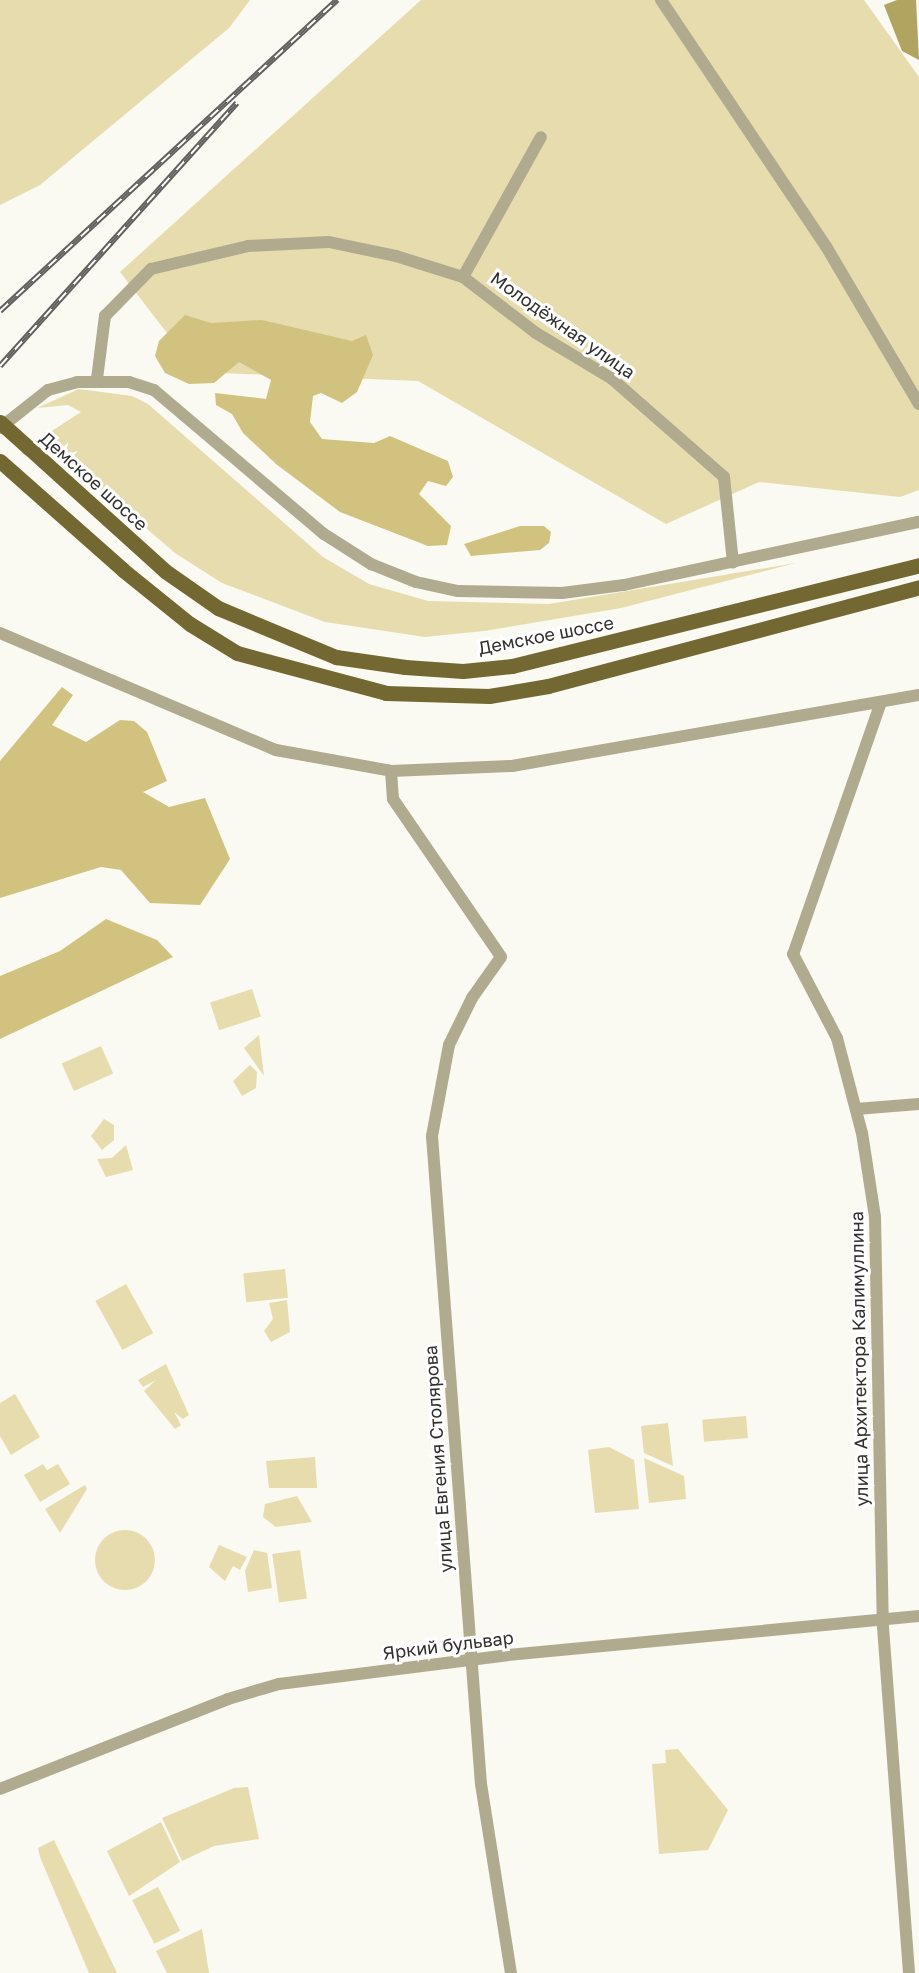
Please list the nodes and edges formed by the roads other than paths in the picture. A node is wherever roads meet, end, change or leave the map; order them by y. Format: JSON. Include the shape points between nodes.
{"nodes":[{"id":1,"x":661,"y":0,"type":"edge"},
{"id":2,"x":541,"y":137,"type":"dead end"},
{"id":3,"x":463,"y":277,"type":"junction"},
{"id":4,"x":97,"y":379,"type":"junction"},
{"id":5,"x":919,"y":404,"type":"edge"},
{"id":6,"x":0,"y":422,"type":"edge"},
{"id":7,"x":0,"y":428,"type":"edge"},
{"id":8,"x":5,"y":465,"type":"edge"},
{"id":9,"x":919,"y":522,"type":"edge"},
{"id":10,"x":733,"y":563,"type":"junction"},
{"id":11,"x":919,"y":565,"type":"edge"},
{"id":12,"x":919,"y":587,"type":"edge"},
{"id":13,"x":0,"y":633,"type":"edge"},
{"id":14,"x":919,"y":695,"type":"edge"},
{"id":15,"x":881,"y":702,"type":"junction"},
{"id":16,"x":390,"y":771,"type":"junction"},
{"id":17,"x":919,"y":1104,"type":"edge"},
{"id":18,"x":856,"y":1109,"type":"junction"},
{"id":19,"x":919,"y":1616,"type":"edge"},
{"id":20,"x":883,"y":1619,"type":"junction"},
{"id":21,"x":471,"y":1660,"type":"junction"},
{"id":22,"x":0,"y":1789,"type":"edge"},
{"id":23,"x":511,"y":1973,"type":"edge"},
{"id":24,"x":909,"y":1973,"type":"edge"}],
"edges":[{"from":1,"to":5,"type":"street","via":[[827,248]]},
{"from":2,"to":3,"type":"street"},
{"from":3,"to":4,"type":"street","name":"Молодёжная улица","via":[[329,242],[248,246],[151,269],[105,316]]},
{"from":3,"to":10,"type":"street","name":"Молодёжная улица","via":[[536,333],[611,378],[724,477]]},
{"from":4,"to":7,"type":"street","via":[[48,390]]},
{"from":4,"to":10,"type":"street","via":[[154,390],[324,534],[371,564],[416,582],[506,595],[562,593]]},
{"from":6,"to":11,"type":"main road","name":"Демское шоссе","bridge":true,"via":[[165,571],[218,608],[336,657],[463,671],[512,666]]},
{"from":8,"to":12,"type":"main road","via":[[156,597],[237,653],[386,693],[489,696],[548,686]]},
{"from":9,"to":10,"type":"street"},
{"from":13,"to":16,"type":"street","via":[[276,750]]},
{"from":14,"to":15,"type":"street"},
{"from":15,"to":16,"type":"street","via":[[512,766]]},
{"from":15,"to":18,"type":"street","name":"улица Архитектора Калимуллина","via":[[793,954],[837,1038]]},
{"from":16,"to":21,"type":"street","name":"улица Евгения Столярова","via":[[393,799],[501,957],[472,998],[449,1045],[432,1136]]},
{"from":17,"to":18,"type":"street"},
{"from":18,"to":20,"type":"street","name":"улица Архитектора Калимуллина","via":[[879,1252]]},
{"from":19,"to":20,"type":"street","name":"Яркий бульвар"},
{"from":20,"to":21,"type":"street","name":"Яркий бульвар"},
{"from":20,"to":24,"type":"street","name":"улица Архитектора Калимуллина"},
{"from":21,"to":22,"type":"street","name":"Яркий бульвар","via":[[254,1690]]},
{"from":21,"to":23,"type":"street","name":"улица Евгения Столярова","via":[[481,1784]]}]}
